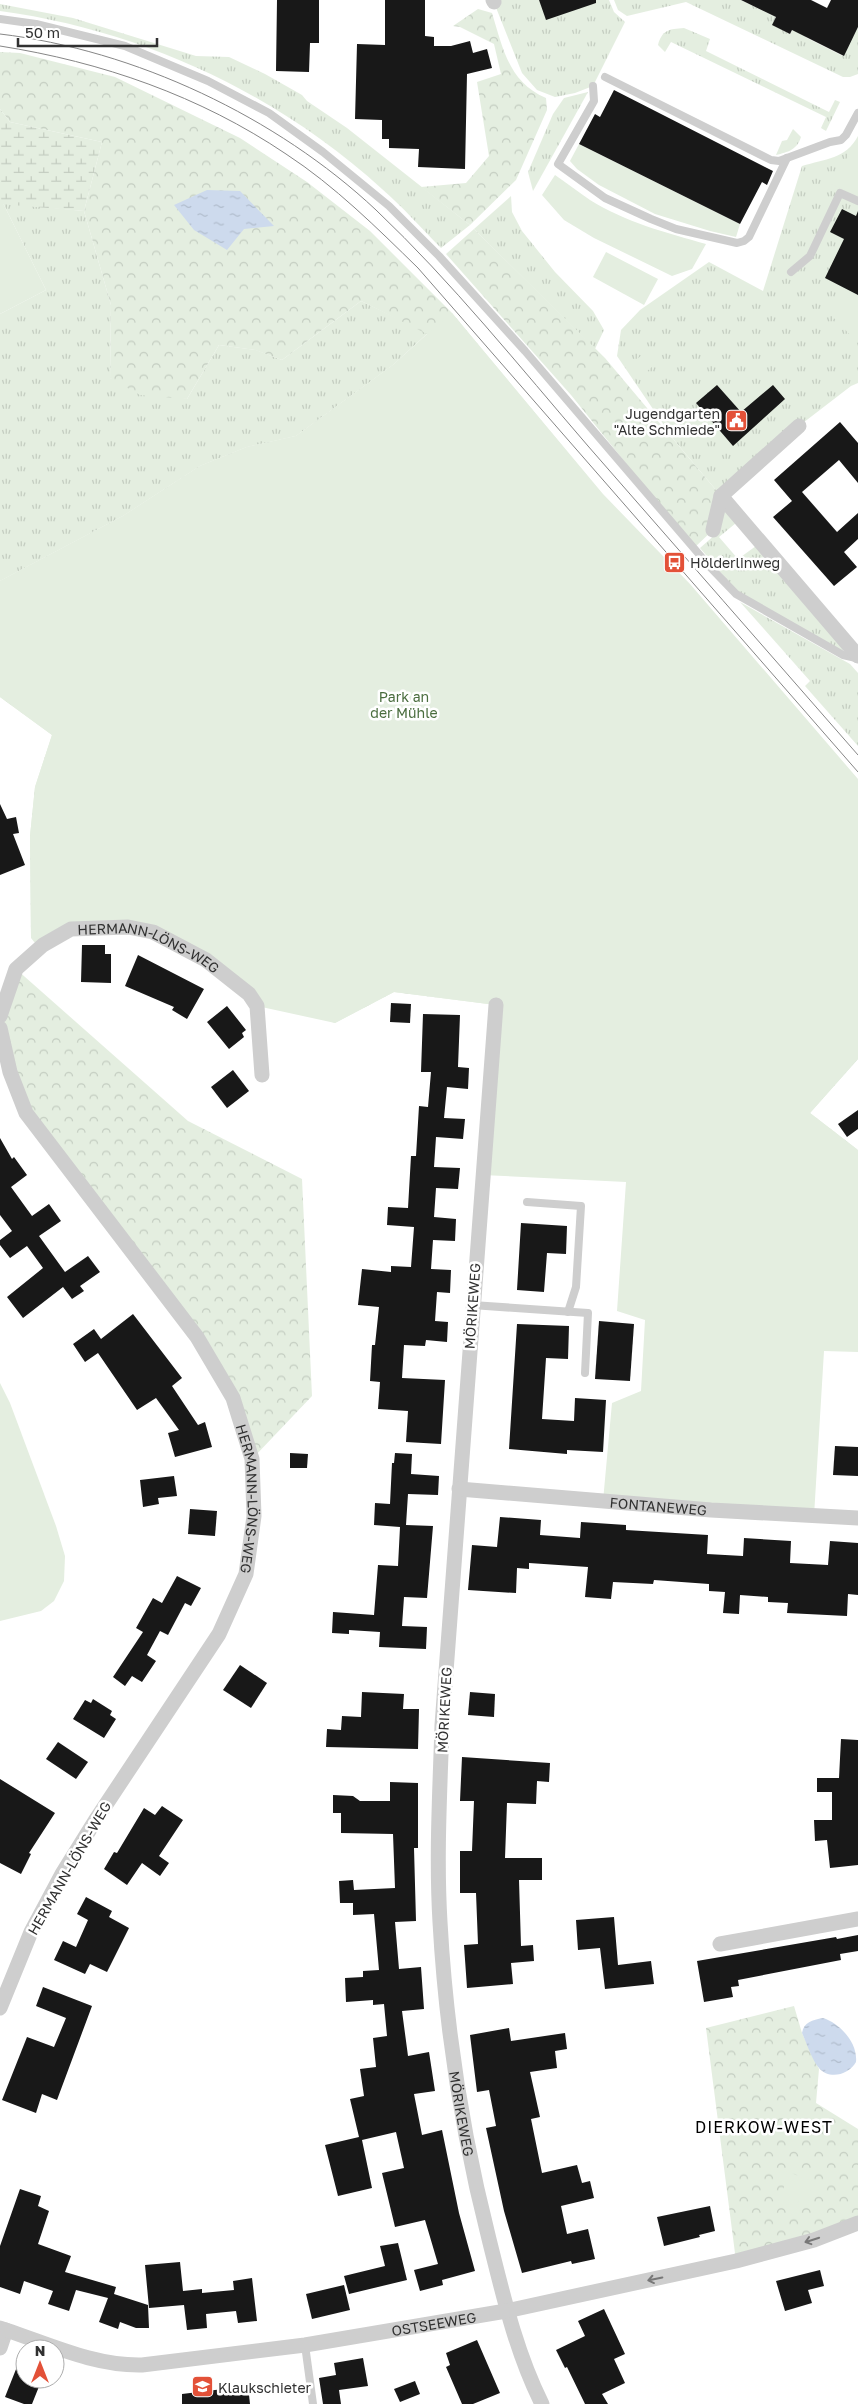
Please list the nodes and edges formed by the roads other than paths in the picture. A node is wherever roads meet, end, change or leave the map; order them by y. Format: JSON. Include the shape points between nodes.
{"nodes":[{"id":1,"x":0,"y":19,"type":"edge"},
{"id":2,"x":605,"y":77,"type":"dead end"},
{"id":3,"x":593,"y":86,"type":"dead end"},
{"id":4,"x":858,"y":113,"type":"edge"},
{"id":5,"x":787,"y":158,"type":"junction"},
{"id":6,"x":858,"y":201,"type":"edge"},
{"id":7,"x":791,"y":272,"type":"dead end"},
{"id":8,"x":799,"y":426,"type":"dead end"},
{"id":9,"x":721,"y":496,"type":"junction"},
{"id":10,"x":713,"y":530,"type":"dead end"},
{"id":11,"x":858,"y":657,"type":"edge"},
{"id":12,"x":496,"y":1005,"type":"dead end"},
{"id":13,"x":0,"y":1016,"type":"edge"},
{"id":14,"x":0,"y":1028,"type":"edge"},
{"id":15,"x":262,"y":1075,"type":"dead end"},
{"id":16,"x":527,"y":1202,"type":"dead end"},
{"id":17,"x":472,"y":1305,"type":"junction"},
{"id":18,"x":568,"y":1312,"type":"junction"},
{"id":19,"x":585,"y":1373,"type":"dead end"},
{"id":20,"x":459,"y":1489,"type":"junction"},
{"id":21,"x":858,"y":1518,"type":"edge"},
{"id":22,"x":858,"y":1919,"type":"edge"},
{"id":23,"x":720,"y":1944,"type":"dead end"},
{"id":24,"x":0,"y":2008,"type":"edge"},
{"id":25,"x":858,"y":2223,"type":"edge"},
{"id":26,"x":506,"y":2311,"type":"junction"},
{"id":27,"x":3,"y":2329,"type":"edge"},
{"id":28,"x":305,"y":2345,"type":"junction"},
{"id":29,"x":0,"y":2348,"type":"edge"},
{"id":30,"x":313,"y":2404,"type":"edge"},
{"id":31,"x":542,"y":2404,"type":"edge"}],
"edges":[{"from":1,"to":11,"type":"lane","via":[[45,26],[124,46],[208,81],[260,108],[323,152],[389,206],[439,256],[736,594],[843,655]]},
{"from":2,"to":5,"type":"lane","via":[[771,160]]},
{"from":3,"to":5,"type":"lane","via":[[594,101],[558,164],[605,198],[676,229],[737,244],[744,241],[749,237]]},
{"from":4,"to":5,"type":"lane","via":[[841,140]]},
{"from":6,"to":7,"type":"lane","via":[[840,193],[810,256]]},
{"from":8,"to":9,"type":"street"},
{"from":9,"to":10,"type":"street"},
{"from":9,"to":11,"type":"street"},
{"from":12,"to":17,"type":"street","name":"MÖRIKEWEG"},
{"from":13,"to":15,"type":"street","name":"HERMANN-LÖNS-WEG","via":[[16,969],[43,945],[72,929],[128,927],[153,932],[206,960],[250,994],[257,1006]]},
{"from":14,"to":24,"type":"street","name":"HERMANN-LÖNS-WEG","via":[[10,1072],[26,1113],[197,1337],[233,1398],[252,1459],[254,1516],[246,1574],[219,1634],[62,1874],[31,1932]]},
{"from":16,"to":18,"type":"lane","via":[[581,1206],[576,1287]]},
{"from":17,"to":18,"type":"lane"},
{"from":17,"to":20,"type":"street","name":"MÖRIKEWEG"},
{"from":18,"to":19,"type":"lane","via":[[588,1313]]},
{"from":20,"to":21,"type":"street","name":"FONTANEWEG","via":[[711,1510]]},
{"from":20,"to":26,"type":"street","name":"MÖRIKEWEG","via":[[442,1725],[440,1921],[459,2109]]},
{"from":22,"to":23,"type":"street"},
{"from":25,"to":26,"type":"street","name":"OSTSEEWEG","one_way":true,"via":[[814,2240],[736,2261]]},
{"from":26,"to":28,"type":"street","name":"OSTSEEWEG"},
{"from":26,"to":31,"type":"street","name":"MÖRIKEWEG"},
{"from":27,"to":28,"type":"street","name":"OSTSEEWEG","via":[[118,2366]]},
{"from":27,"to":29,"type":"street"},
{"from":28,"to":30,"type":"lane"}]}
